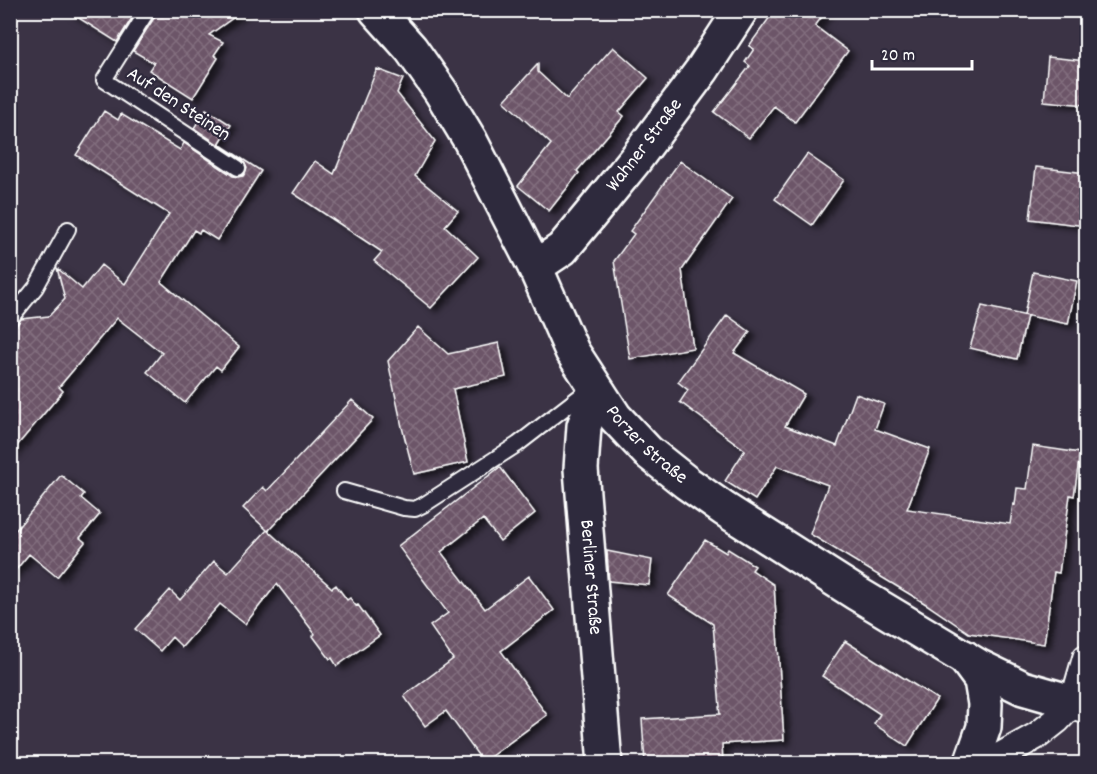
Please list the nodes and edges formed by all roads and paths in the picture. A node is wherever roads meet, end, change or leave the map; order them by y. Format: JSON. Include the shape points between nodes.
{"nodes":[{"id":1,"x":148,"y":10,"type":"edge"},
{"id":2,"x":376,"y":10,"type":"edge"},
{"id":3,"x":741,"y":10,"type":"edge"},
{"id":4,"x":238,"y":168,"type":"dead end"},
{"id":5,"x":68,"y":229,"type":"dead end"},
{"id":6,"x":536,"y":267,"type":"junction"},
{"id":7,"x":10,"y":319,"type":"edge"},
{"id":8,"x":597,"y":389,"type":"junction"},
{"id":9,"x":344,"y":491,"type":"dead end"},
{"id":10,"x":964,"y":657,"type":"junction"},
{"id":11,"x":1086,"y":658,"type":"edge"},
{"id":12,"x":1080,"y":704,"type":"edge"},
{"id":13,"x":1005,"y":759,"type":"edge"},
{"id":14,"x":605,"y":764,"type":"edge"},
{"id":15,"x":971,"y":764,"type":"edge"},
{"id":16,"x":976,"y":764,"type":"edge"}],
"edges":[{"from":1,"to":4,"type":"lane","name":"Auf den Steinen","via":[[104,80]]},
{"from":2,"to":6,"type":"main road","name":"Porzer Straße","via":[[411,49],[441,92]]},
{"from":3,"to":6,"type":"main road","name":"Wahner Straße","via":[[702,70],[597,208],[562,249]]},
{"from":5,"to":7,"type":"lane","via":[[36,287]]},
{"from":6,"to":8,"type":"main road","name":"Porzer Straße","via":[[572,351]]},
{"from":8,"to":9,"type":"lane","via":[[415,509]]},
{"from":8,"to":10,"type":"main road","name":"Porzer Straße","via":[[615,417],[648,452],[687,483]]},
{"from":8,"to":14,"type":"main road","name":"Berliner Straße","via":[[584,426],[581,469]]},
{"from":10,"to":12,"type":"main road","name":"Porzer Straße","via":[[1023,688]]},
{"from":10,"to":15,"type":"main road","via":[[981,680],[985,704],[984,727]]},
{"from":11,"to":12,"type":"street"},
{"from":12,"to":13,"type":"street"},
{"from":13,"to":16,"type":"street"}]}
